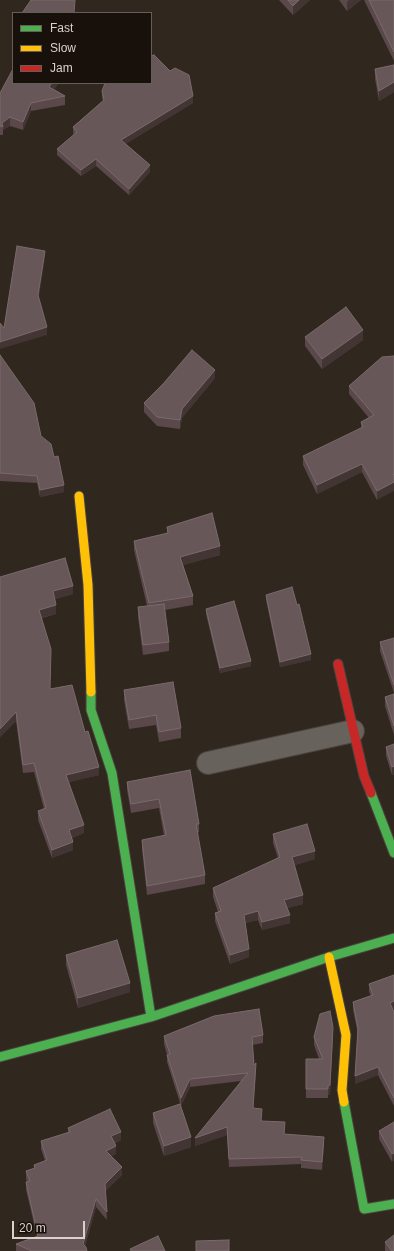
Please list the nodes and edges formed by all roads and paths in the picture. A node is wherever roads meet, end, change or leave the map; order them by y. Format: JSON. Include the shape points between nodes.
{"nodes":[{"id":1,"x":79,"y":496,"type":"dead end"},
{"id":2,"x":338,"y":664,"type":"dead end"},
{"id":3,"x":353,"y":731,"type":"junction"},
{"id":4,"x":208,"y":763,"type":"dead end"},
{"id":5,"x":394,"y":853,"type":"edge"},
{"id":6,"x":394,"y":938,"type":"edge"},
{"id":7,"x":329,"y":957,"type":"junction"},
{"id":8,"x":151,"y":1017,"type":"junction"},
{"id":9,"x":0,"y":1057,"type":"edge"},
{"id":10,"x":394,"y":1204,"type":"edge"}],
"edges":[{"from":1,"to":8,"type":"street","via":[[88,586],[92,710],[112,773]]},
{"from":2,"to":3,"type":"street"},
{"from":3,"to":4,"type":"street"},
{"from":3,"to":5,"type":"street","via":[[364,776]]},
{"from":6,"to":7,"type":"street"},
{"from":7,"to":8,"type":"street"},
{"from":7,"to":10,"type":"street","via":[[346,1035],[342,1090],[364,1209]]},
{"from":8,"to":9,"type":"street"}]}
